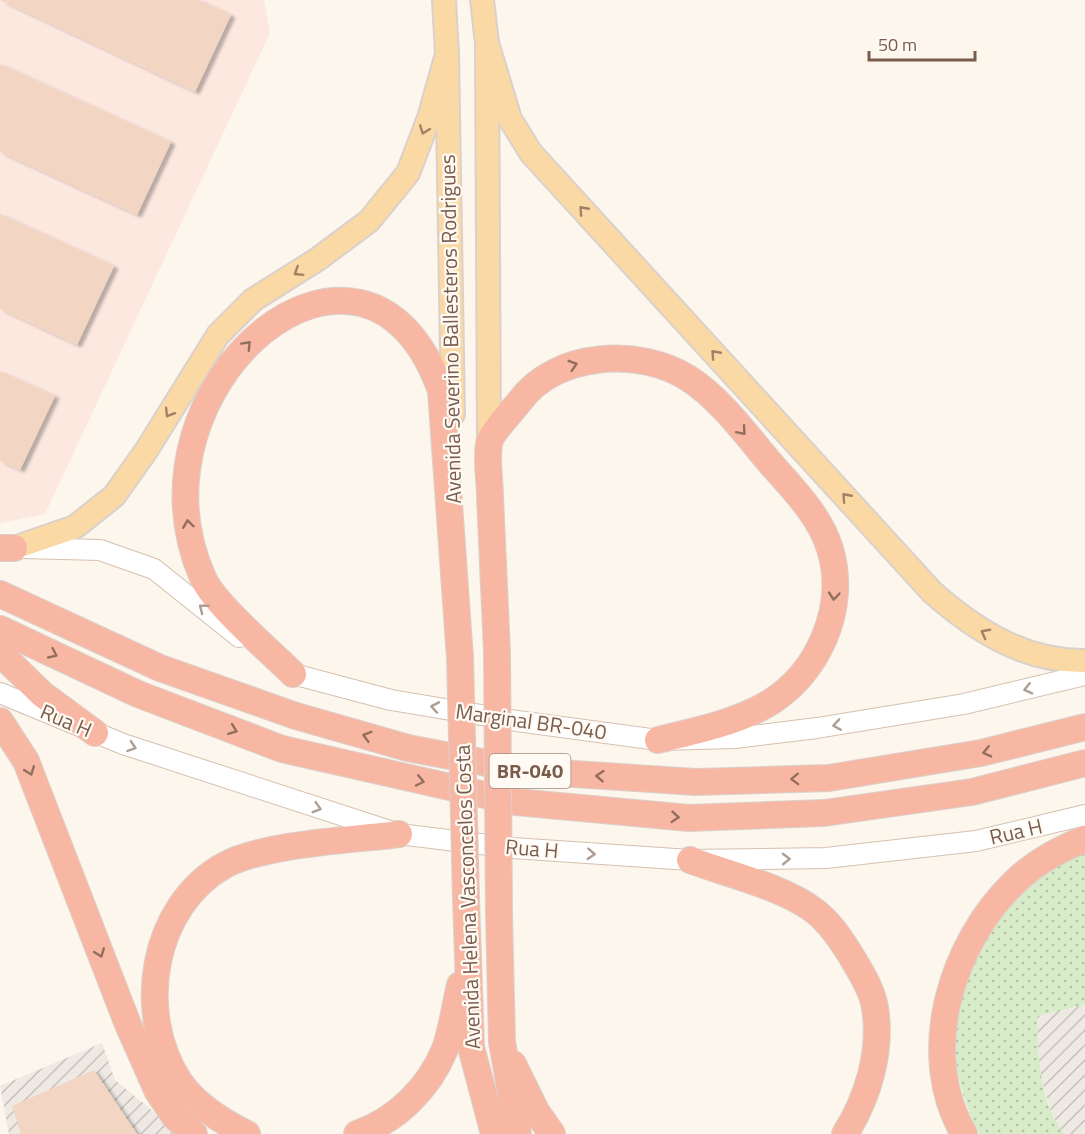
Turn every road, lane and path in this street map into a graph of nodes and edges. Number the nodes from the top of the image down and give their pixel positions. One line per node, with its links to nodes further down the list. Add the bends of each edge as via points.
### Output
1 (444, 0): 4 (main road, Avenida Severino Ballesteros Rodrigues)
2 (482, 0): 3 (main road, Avenida Severino Ballesteros Rodrigues)
3 (487, 43): 5 (main road, Avenida Severino Ballesteros Rodrigues); 13 (main road, one-way to 3, via 1039,655 985,634 932,592 531,153 510,119)
4 (447, 54): 6 (main road, one-way to 6, via 408,173 369,221 253,300 218,335 114,496 75,527); 7 (main road, Avenida Severino Ballesteros Rodrigues)
5 (489, 442): 10 (highway, Avenida Severino Ballesteros Rodrigues); 20 (highway, one-way to 20, via 524,395 560,369 588,361 634,360 666,368 689,378 734,421 820,527 835,575 834,597 831,618 808,670 765,706 723,724)
6 (7, 548): 14 (main road, Marginal BR-040, one-way to 6, via 252,647 154,569 100,550)
7 (455, 572): 12 (highway, Avenida Severino Ballesteros Rodrigues); 14 (highway, one-way to 7, via 230,612 204,580 190,538 185,501 187,461 196,426 228,367 272,323 300,308 352,302 393,319 415,338 432,364 441,392)
8 (0, 594): 18 (highway, BR-040, one-way to 8, via 981,753 829,778 696,782 528,771 408,748 296,716 160,668)
9 (0, 629): 21 (highway, BR-040, one-way to 21, via 138,694 282,748 516,802 689,818 824,813 972,792)
10 (497, 652): 27 (highway, Avenida Helena Vasconcelos Costa, bridge)
11 (0, 653): 19 (highway, via 42,694)
12 (460, 658): 26 (highway, Avenida Helena Vasconcelos Costa, bridge)
13 (1085, 661)
14 (293, 674): 20 (main road, Marginal BR-040, one-way to 14, via 391,700)
15 (1085, 675): 20 (main road, Marginal BR-040, one-way to 20, via 964,704 817,728 735,738)
16 (0, 693): 19 (main road, Rua H)
17 (0, 721): 28 (highway, one-way to 28, via 26,761 158,1092 175,1117)
18 (1085, 727)
19 (95, 733): 23 (main road, Rua H, one-way to 23)
20 (658, 740)
21 (1085, 763)
22 (1085, 815): 25 (main road, Rua H, one-way to 22, via 826,858 953,844)
23 (399, 834): 25 (main road, Rua H, one-way to 25, via 513,848); 29 (highway, via 245,856 206,878 171,925 155,970 154,1014 162,1045 179,1082 206,1108)
24 (1085, 839): 35 (highway, via 1058,850 1015,881 988,913 965,952 950,991 942,1050 947,1087)
25 (690, 861): 34 (highway, via 783,893 813,909 838,936 865,979 875,1007 875,1044 861,1109)
26 (467, 957): 30 (highway, via 445,1048 427,1082 396,1114); 31 (highway, Avenida Helena Vasconcelos Costa, via 471,1047)
27 (502, 1042): 32 (highway, Avenida Helena Vasconcelos Costa); 33 (highway, via 536,1111)
28 (194, 1134)
29 (247, 1134)
30 (357, 1134)
31 (494, 1134)
32 (518, 1134)
33 (552, 1134)
34 (845, 1134)
35 (964, 1134)

